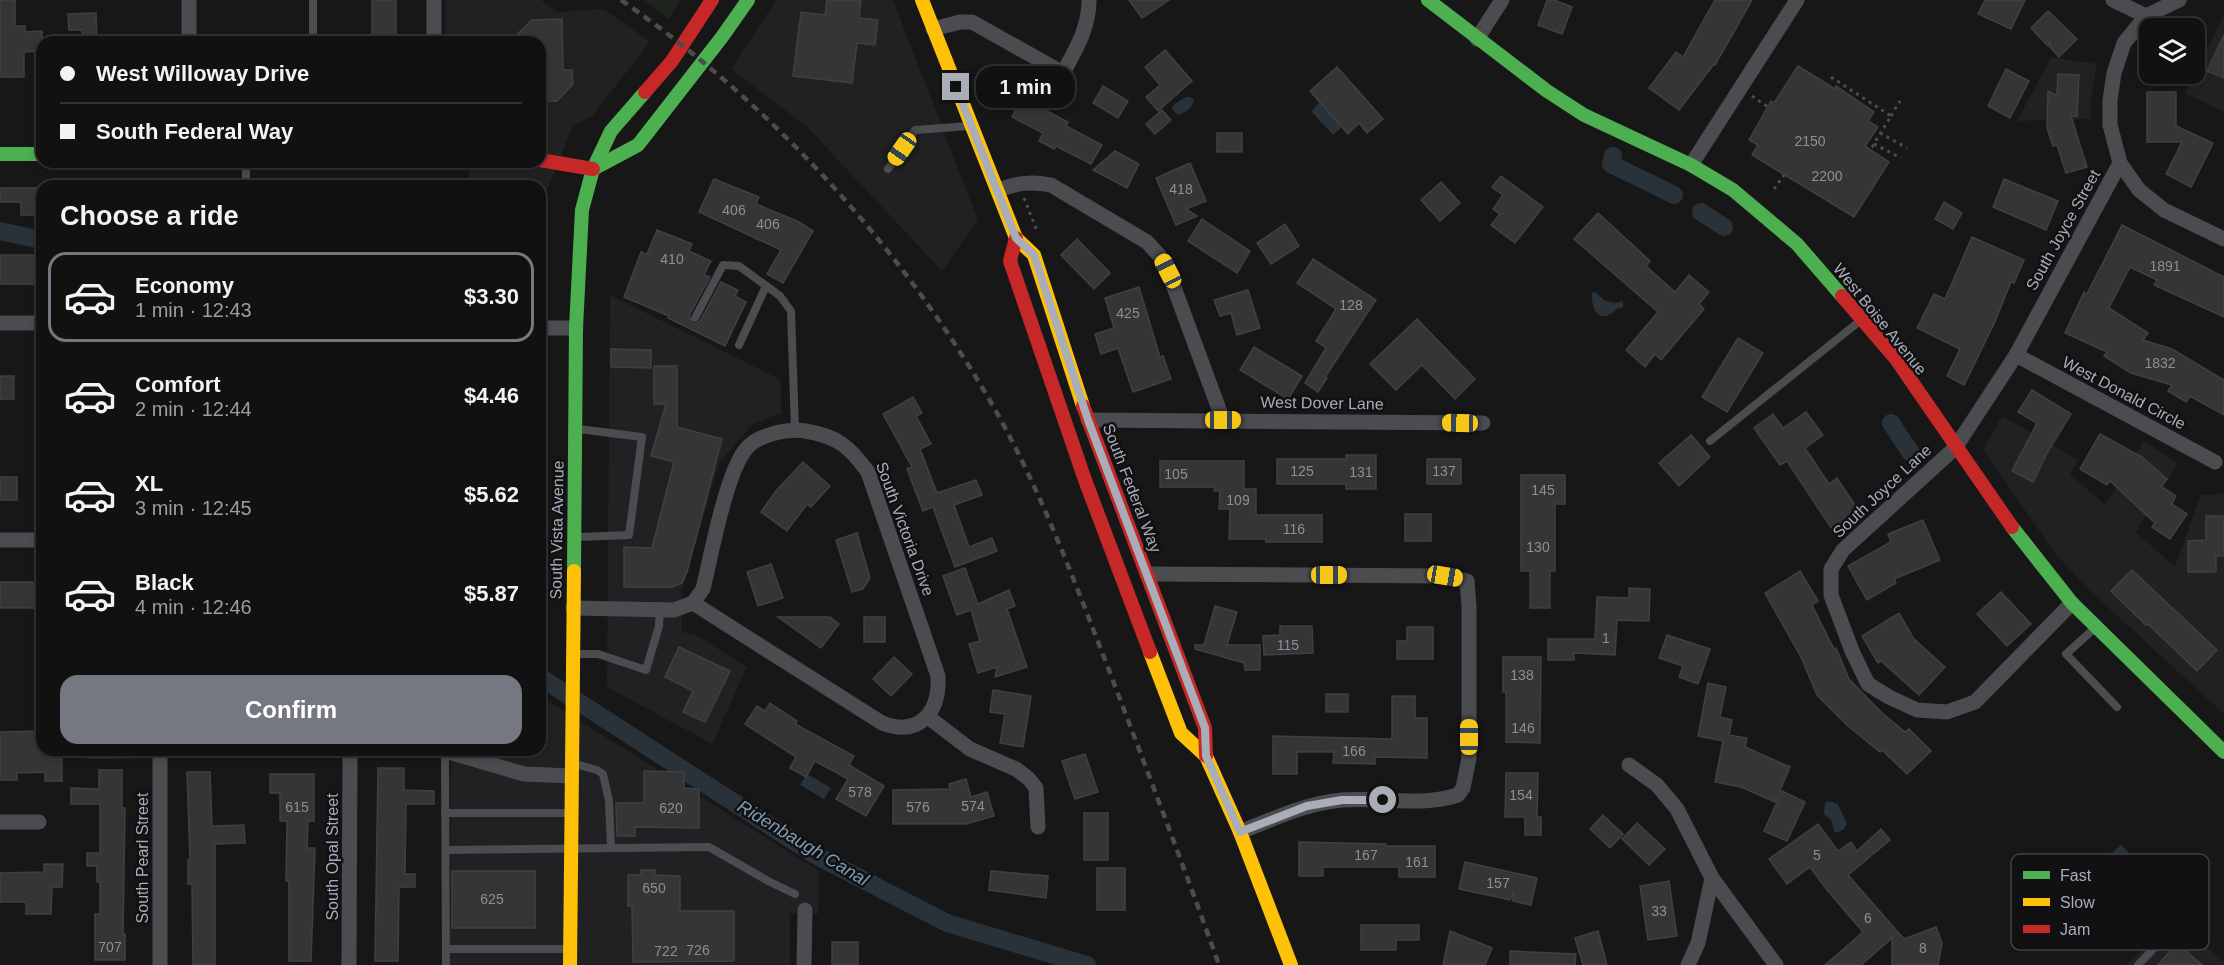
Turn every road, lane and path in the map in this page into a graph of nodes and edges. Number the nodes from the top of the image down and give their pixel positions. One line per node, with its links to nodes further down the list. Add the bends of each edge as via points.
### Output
1 (189, 0): 15 (street)
2 (313, 0): 16 (lane)
3 (434, 0): 17 (street)
4 (712, 0): 36 (main road, South Vista Avenue, via 672,60 611,131)
5 (748, 0): 36 (main road, via 638,145)
6 (1089, 0): 14 (street, via 1082,39 1063,73 972,22)
7 (1428, 0): 18 (main road, West Boise Avenue)
8 (1502, 0): 18 (street)
9 (1797, 0): 34 (street)
10 (2113, 0): 13 (street)
11 (2179, 0): 13 (street)
12 (923, 1): 14 (main road, South Federal Way)
13 (2146, 16): 33 (street, South Joyce Street, via 2124,43 2114,74 2110,125)
14 (933, 29): 24 (main road, South Federal Way)
15 (189, 36)
16 (313, 36)
17 (434, 36)
18 (1477, 39): 34 (main road, West Boise Avenue, via 1584,115)
19 (1831, 77): 23 (path)
20 (1751, 95): 22 (path)
21 (1900, 101): 23 (path)
22 (1768, 107)
23 (1891, 116): 25 (path)
24 (970, 126): 35 (lane, via 915,130); 39 (main road, South Federal Way)
25 (1880, 133): 26 (path); 28 (path)
26 (1874, 144): 27 (path); 31 (path)
27 (1867, 148)
28 (1907, 148)
29 (0, 154): 30 (main road)
30 (36, 154)
31 (1902, 158)
32 (546, 160): 36 (main road)
33 (2120, 163): 41 (street, via 2139,190 2164,210); 50 (street, South Joyce Street)
34 (1691, 165): 44 (main road, West Boise Avenue, via 1733,190 1797,244)
35 (888, 168)
36 (593, 169): 48 (main road, South Vista Avenue, via 582,210)
37 (1784, 175): 38 (path)
38 (1774, 189)
39 (998, 190): 40 (main road, South Federal Way); 52 (street, via 1020,182 1051,185 1147,242 1160,255)
40 (1016, 238): 51 (main road, South Federal Way, via 1034,255); 76 (main road, South Federal Way, via 1010,261 1085,480 1181,733)
41 (2224, 239)
42 (766, 286): 43 (lane, via 739,266 723,265); 49 (lane); 55 (lane, via 791,311)
43 (695, 318)
44 (1861, 320): 56 (lane); 57 (main road, West Boise Avenue, via 1896,360)
45 (0, 323): 46 (street)
46 (36, 323)
47 (546, 328): 48 (street)
48 (576, 328): 54 (main road, South Vista Avenue)
49 (739, 345)
50 (2016, 355): 57 (street, South Joyce Street); 58 (street, West Donald Circle)
51 (1088, 420): 52 (street, West Dover Lane); 62 (main road, South Federal Way)
52 (1223, 420): 53 (street, West Dover Lane)
53 (1483, 423)
54 (575, 429): 59 (main road, South Vista Avenue); 59 (lane, via 642,437 629,535)
55 (795, 430): 63 (street, South Victoria Drive, via 768,435 746,448 732,475 703,589); 70 (street, South Victoria Drive, via 826,435 854,452 868,472 938,676 936,704)
56 (1710, 441)
57 (1955, 448): 64 (main road, West Boise Avenue, via 2025,546); 64 (street, South Joyce Lane, via 1844,550 1831,569 1831,595 1868,684 1917,710 1947,712 1975,702)
58 (2215, 462)
59 (573, 538): 65 (main road, South Vista Avenue)
60 (0, 540): 61 (street)
61 (36, 540)
62 (1147, 574): 76 (main road, South Federal Way, via 1205,728); 84 (street, via 1445,576 1467,581 1469,758 1458,795 1424,800 1342,800 1307,806)
63 (693, 603): 66 (street, via 674,610); 70 (street, via 882,723 908,728)
64 (2072, 603): 67 (main road, West Boise Avenue)
65 (573, 608): 66 (street); 68 (main road, South Vista Avenue)
66 (660, 609): 68 (lane, via 646,670 598,654)
67 (2096, 627): 69 (lane, via 2066,654); 71 (main road, West Boise Avenue)
68 (572, 654): 78 (main road, South Vista Avenue)
69 (2117, 707)
70 (928, 717): 83 (street, via 970,749 1016,769 1029,779 1036,788)
71 (2224, 752)
72 (160, 756): 94 (street, South Pearl Street)
73 (350, 756): 95 (street, South Opal Street)
74 (444, 756): 79 (lane)
75 (461, 756): 78 (street, via 524,774)
76 (1206, 756): 84 (main road, South Federal Way)
77 (1629, 765): 88 (street, via 1657,785 1677,809)
78 (571, 769): 80 (main road, South Vista Avenue); 85 (lane, via 597,770 603,774 609,801)
79 (445, 813): 80 (lane); 87 (lane)
80 (571, 813): 86 (main road, South Vista Avenue)
81 (0, 822): 82 (street)
82 (39, 822)
83 (1038, 827)
84 (1240, 832): 99 (main road, South Federal Way)
85 (611, 847): 86 (lane); 89 (lane, via 709,847)
86 (571, 849): 87 (lane); 92 (main road, South Vista Avenue)
87 (446, 850): 91 (lane)
88 (1712, 878): 100 (street, via 1698,943); 101 (street)
89 (795, 894)
90 (805, 910): 98 (street)
91 (446, 949): 92 (lane); 96 (lane)
92 (570, 949): 97 (main road, South Vista Avenue)
93 (2152, 950): 102 (lane)
94 (160, 965)
95 (349, 965)
96 (446, 965)
97 (570, 965)
98 (804, 965)
99 (1291, 965)
100 (1688, 965)
101 (1776, 965)
102 (2138, 965)

